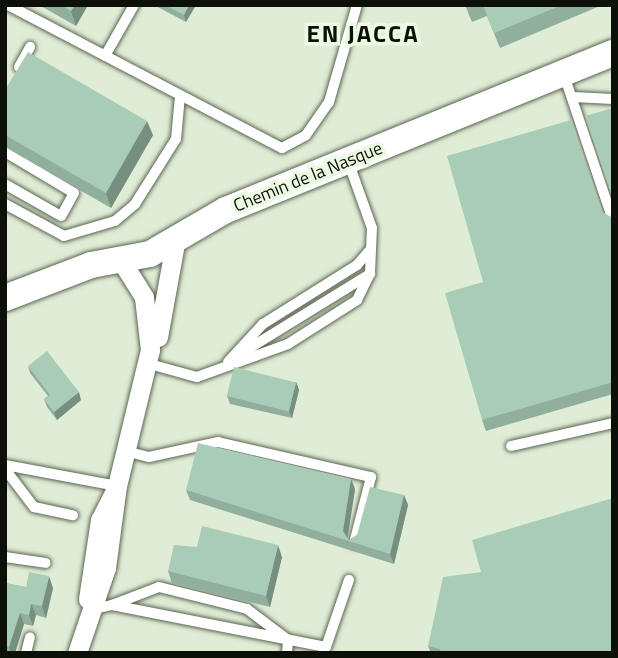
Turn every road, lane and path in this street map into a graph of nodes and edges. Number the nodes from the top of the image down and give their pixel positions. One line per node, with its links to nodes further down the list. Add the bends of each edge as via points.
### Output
1 (8, 5): 6 (lane)
2 (134, 5): 6 (lane)
3 (357, 5): 9 (lane, via 337,88 314,126 290,146 272,145)
4 (30, 47): 7 (lane)
5 (613, 53): 8 (street, Chemin de la Nasque)
6 (105, 56): 9 (lane)
7 (11, 80)
8 (568, 85): 10 (lane); 12 (street, Chemin de la Nasque); 15 (lane)
9 (180, 96): 14 (lane, via 176,139 135,204 115,221 64,236)
10 (613, 99)
11 (5, 152): 13 (lane, via 74,193 61,216)
12 (347, 160): 16 (street, Chemin de la Nasque, via 226,210); 17 (lane, via 362,186)
13 (5, 184)
14 (5, 204)
15 (613, 221)
16 (176, 243): 18 (street, Chemin de la Nasque); 21 (street, via 160,335)
17 (371, 249): 19 (lane); 22 (lane, via 357,265 262,324)
18 (122, 262): 20 (street, Chemin de la Nasque, via 91,265); 21 (street, via 144,297)
19 (370, 273): 22 (lane); 22 (lane, via 357,300 299,336)
20 (5, 298)
21 (148, 356): 22 (lane, via 197,377); 25 (street)
22 (228, 362)
23 (613, 423): 24 (lane)
24 (511, 446)
25 (125, 451): 27 (street); 29 (lane, via 149,457 218,442 371,477)
26 (5, 467): 27 (lane); 28 (lane, via 34,507)
27 (117, 486): 34 (street, via 106,568)
28 (74, 515)
29 (354, 543)
30 (5, 556): 31 (lane)
31 (46, 563)
32 (349, 580): 36 (lane, via 326,647)
33 (112, 605): 34 (lane); 36 (lane); 36 (lane, via 159,587 247,609)
34 (87, 611): 38 (street)
35 (30, 637): 37 (lane)
36 (288, 640): 39 (lane)
37 (26, 653)
38 (77, 653)
39 (287, 653)

